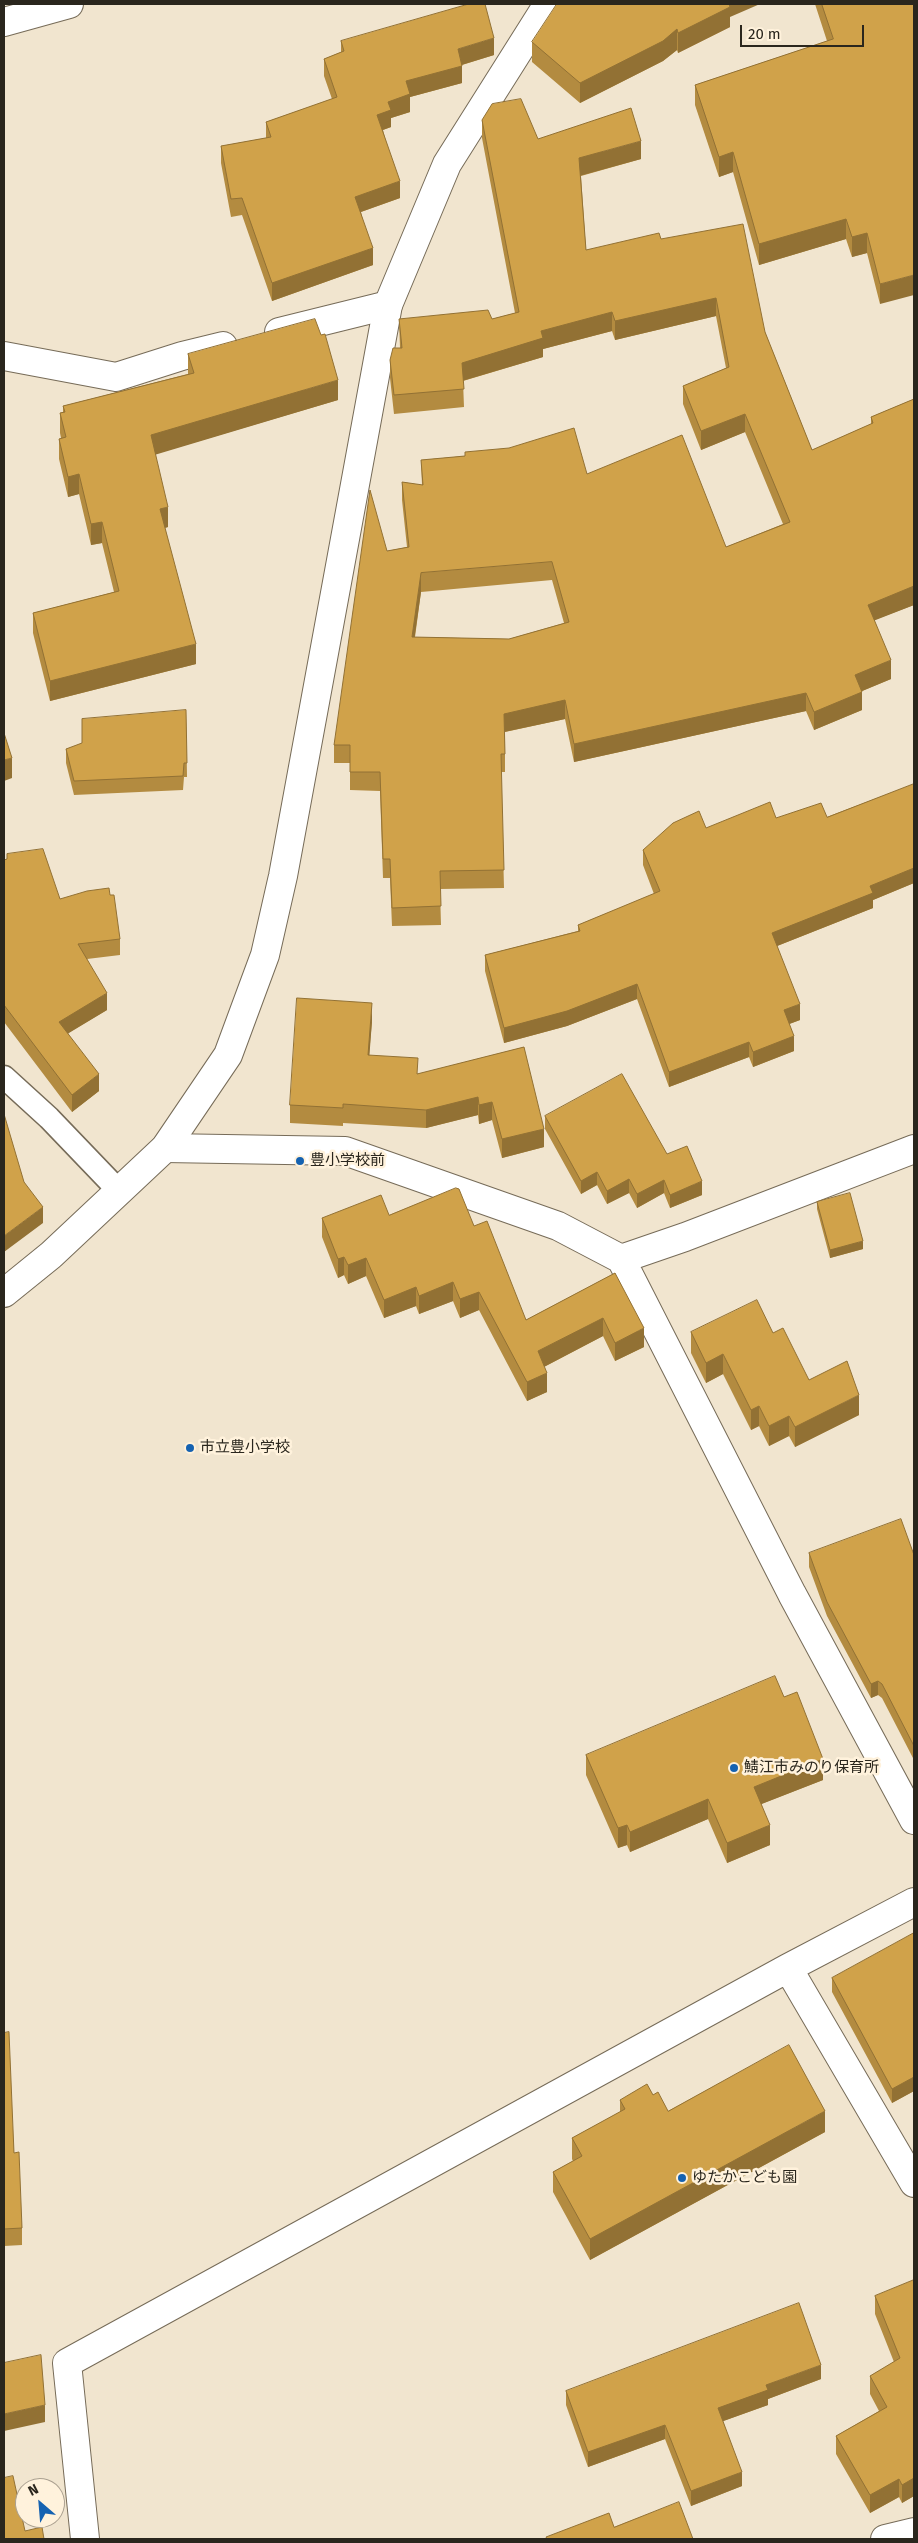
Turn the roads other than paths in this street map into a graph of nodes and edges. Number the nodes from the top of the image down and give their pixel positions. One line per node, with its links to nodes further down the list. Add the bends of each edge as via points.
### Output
1 (69, 4): 3 (street)
2 (548, 4): 4 (street, via 447,164)
3 (4, 22)
4 (388, 305): 5 (street, via 182,356 116,377); 7 (street, via 283,876 265,955 228,1055)
5 (4, 356)
6 (4, 1077): 9 (lane, via 49,1118)
7 (165, 1148): 9 (street); 10 (street, via 345,1151 558,1226)
8 (914, 1149): 10 (street)
9 (119, 1191): 11 (street, via 51,1255)
10 (621, 1259): 12 (street, via 792,1594)
11 (4, 1292)
12 (914, 1820)
13 (914, 1902): 14 (street)
14 (788, 1968): 15 (street); 17 (street, via 67,2363)
15 (914, 2183)
16 (914, 2532): 18 (street)
17 (85, 2539)
18 (885, 2539)

